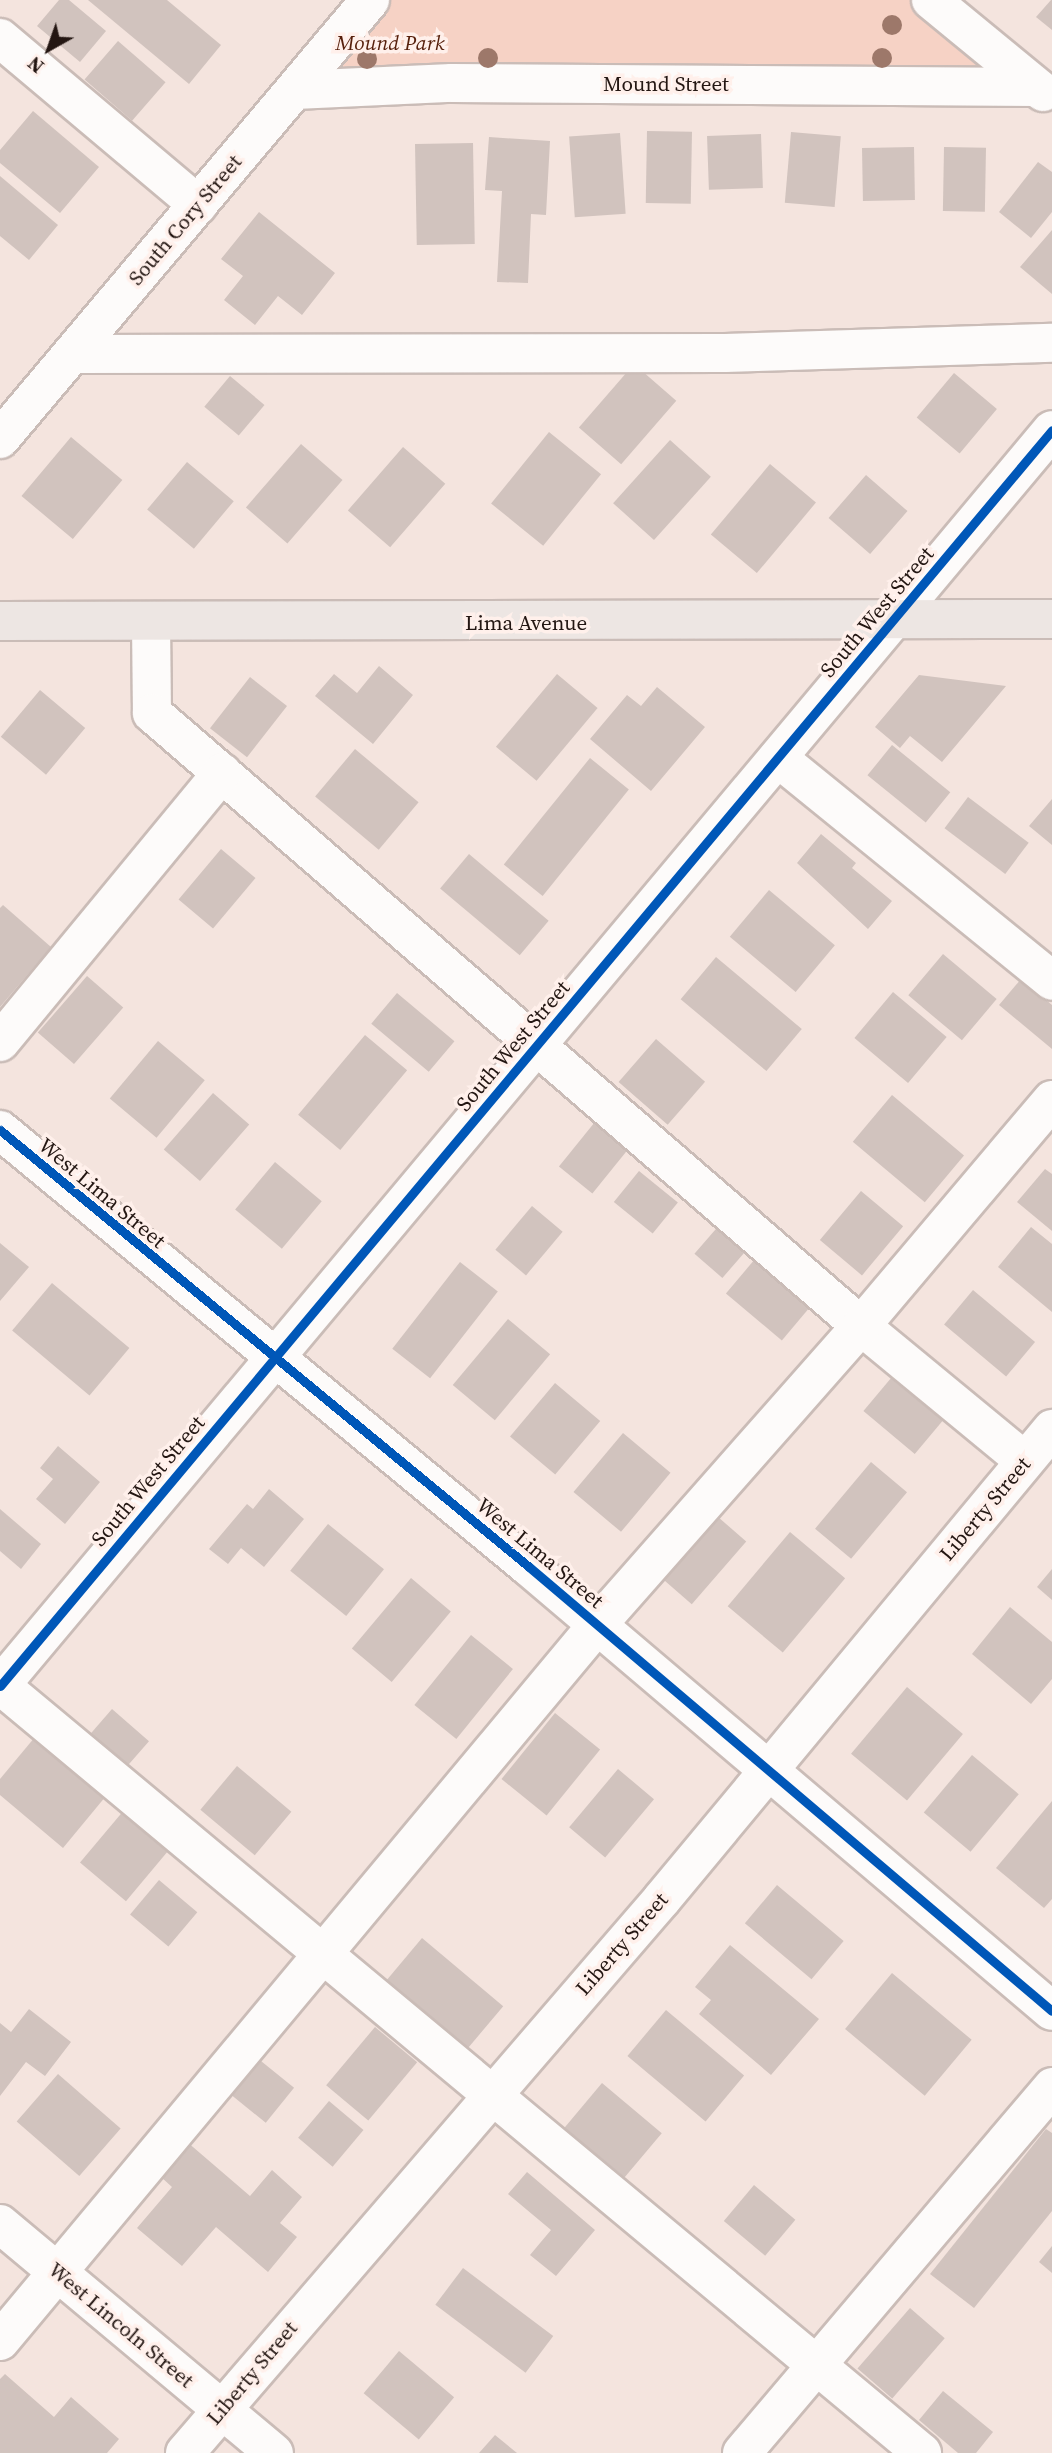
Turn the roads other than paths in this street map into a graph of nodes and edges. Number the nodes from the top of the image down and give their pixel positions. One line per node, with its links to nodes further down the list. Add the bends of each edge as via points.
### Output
1 (370, 0): 4 (street, South Cory Street)
2 (931, 0): 5 (street)
3 (0, 38): 6 (street)
4 (295, 90): 5 (street, Mound Street, via 452,83); 6 (street, South Cory Street)
5 (1044, 93)
6 (198, 205): 8 (street, South Cory Street)
7 (1052, 343): 8 (street, via 724,353)
8 (72, 354): 10 (street, South Cory Street)
9 (1052, 430): 12 (street, South West Street)
10 (0, 439)
11 (1052, 619): 12 (main road, Lima Avenue)
12 (894, 620): 14 (main road, Lima Avenue); 15 (street, South West Street)
13 (0, 621): 14 (main road, Lima Avenue)
14 (151, 621): 16 (street, via 152,713)
15 (778, 758): 17 (street); 19 (street, South West Street)
16 (222, 773): 18 (street); 19 (street)
17 (1052, 981)
18 (0, 1042)
19 (536, 1046): 22 (street); 23 (street, South West Street)
20 (1052, 1100): 22 (street)
21 (0, 1130): 23 (street, West Lima Street)
22 (861, 1326): 25 (street); 26 (street)
23 (274, 1357): 26 (street, West Lima Street); 27 (street, South West Street)
24 (1052, 1429): 25 (street, Liberty Street)
25 (1025, 1461): 28 (street, Liberty Street)
26 (598, 1624): 28 (street, West Lima Street); 29 (street)
27 (0, 1685): 29 (street)
28 (768, 1768): 30 (street, West Lima Street); 32 (street, Liberty Street, via 662,1899)
29 (323, 1956): 32 (street); 34 (street)
30 (1052, 2011)
31 (1052, 2087): 36 (street)
32 (490, 2096): 36 (street); 37 (street, Liberty Street)
33 (0, 2224): 34 (street, West Lincoln Street)
34 (60, 2274): 35 (street); 37 (street, West Lincoln Street)
35 (0, 2341)
36 (815, 2366): 40 (street); 41 (street)
37 (221, 2409): 38 (street, Liberty Street); 39 (street, West Lincoln Street)
38 (185, 2453)
39 (274, 2453)
40 (742, 2453)
41 (922, 2453)

